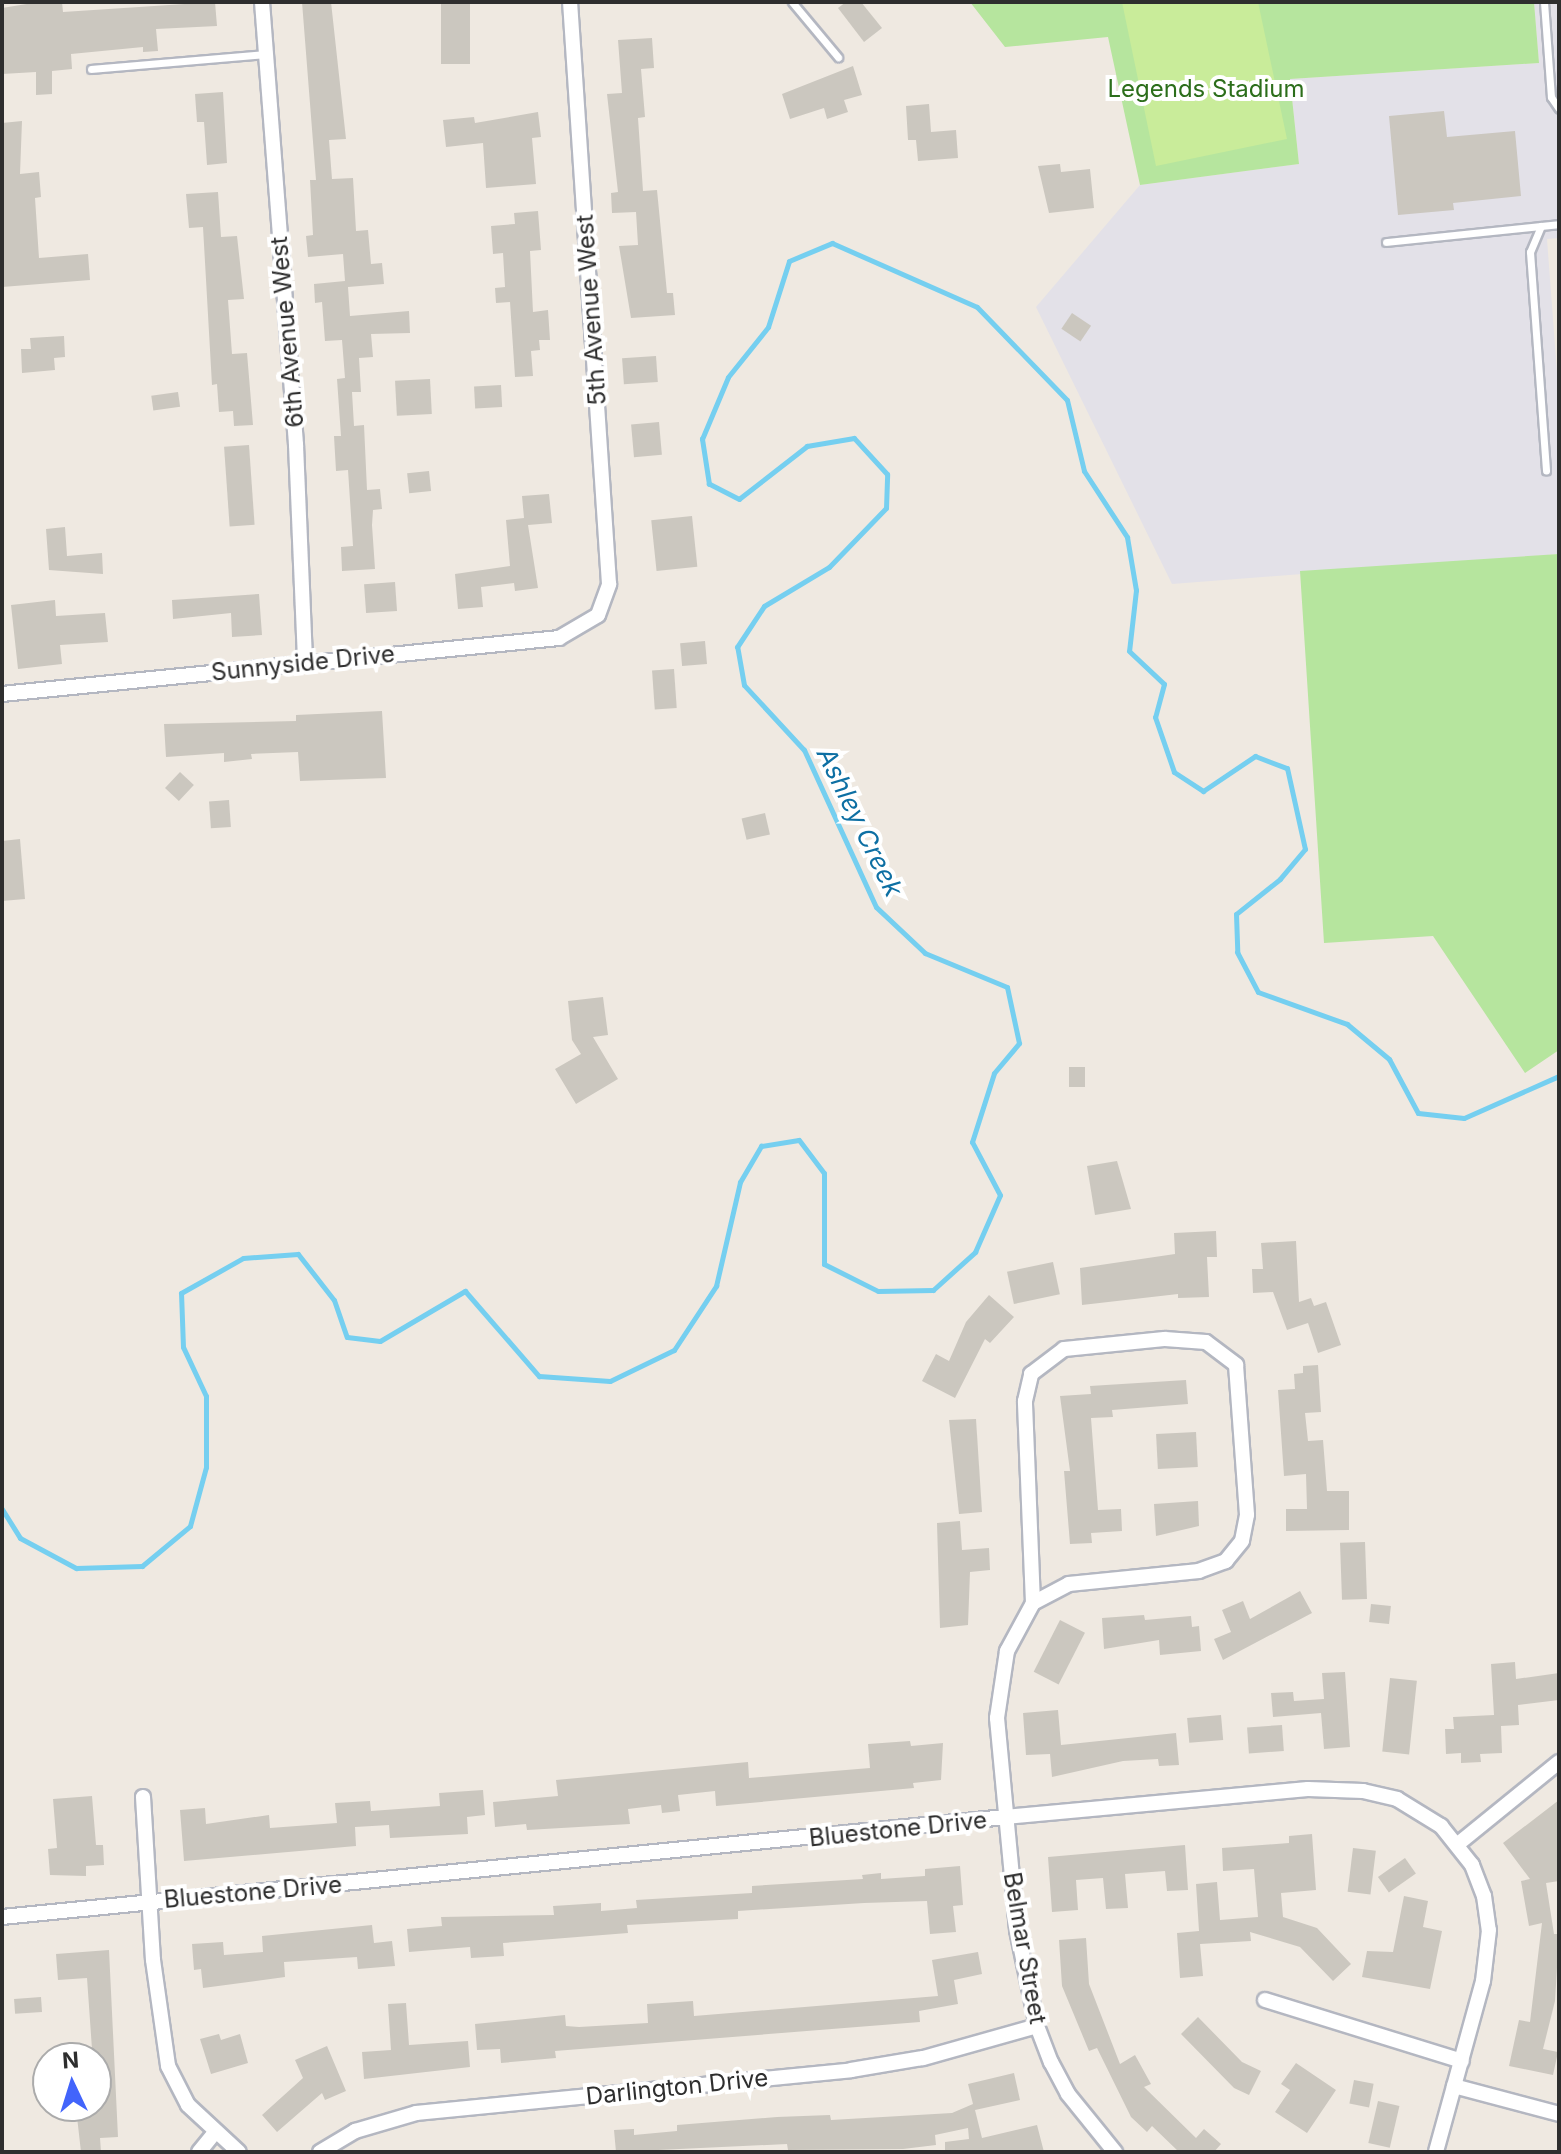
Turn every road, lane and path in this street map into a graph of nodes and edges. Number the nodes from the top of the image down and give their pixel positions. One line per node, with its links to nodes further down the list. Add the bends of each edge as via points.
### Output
1 (262, 2): 5 (street, 6th Avenue West)
2 (570, 2): 13 (street, 5th Avenue West, via 609,584)
3 (792, 2): 6 (lane)
4 (1544, 2): 8 (lane, via 1551,97)
5 (265, 54): 7 (lane); 14 (street, 6th Avenue West, via 296,445)
6 (838, 57)
7 (91, 69)
8 (1559, 109)
9 (1559, 224): 10 (lane)
10 (1541, 226): 11 (lane); 12 (lane, via 1530,252)
11 (1386, 242)
12 (1546, 470)
13 (598, 615): 14 (street, Sunnyside Drive, via 559,638)
14 (305, 662): 15 (street, Sunnyside Drive)
15 (2, 694)
16 (1033, 1603): 16 (street, via 1025,1401 1031,1374 1051,1355 1079,1347 1165,1339 1218,1347 1236,1365 1243,1406 1247,1515 1235,1553 1199,1571 1069,1584); 19 (street, Belmar Street, via 1013,1634 999,1685)
17 (1559, 1762): 20 (street)
18 (143, 1797): 21 (street)
19 (1005, 1817): 20 (street, Bluestone Drive, via 1345,1789 1413,1807); 21 (street, Bluestone Drive); 24 (street, Belmar Street, via 1017,1930)
20 (1458, 1844): 25 (street, Bluestone Drive, via 1479,1880 1489,1930 1483,1981)
21 (151, 1901): 22 (street, Bluestone Drive); 28 (street, via 168,2066 179,2092)
22 (2, 1917)
23 (1265, 2000): 25 (street)
24 (1037, 2026): 31 (street, Darlington Drive, via 923,2058 851,2070 416,2113 355,2131); 32 (street, Belmar Street, via 1068,2094)
25 (1462, 2061): 26 (street, Bluestone Drive)
26 (1454, 2086): 27 (street); 33 (street, Bluestone Drive)
27 (1559, 2114)
28 (215, 2132): 29 (street); 30 (street)
29 (199, 2152)
30 (239, 2152)
31 (320, 2152)
32 (1115, 2152)
33 (1436, 2152)

